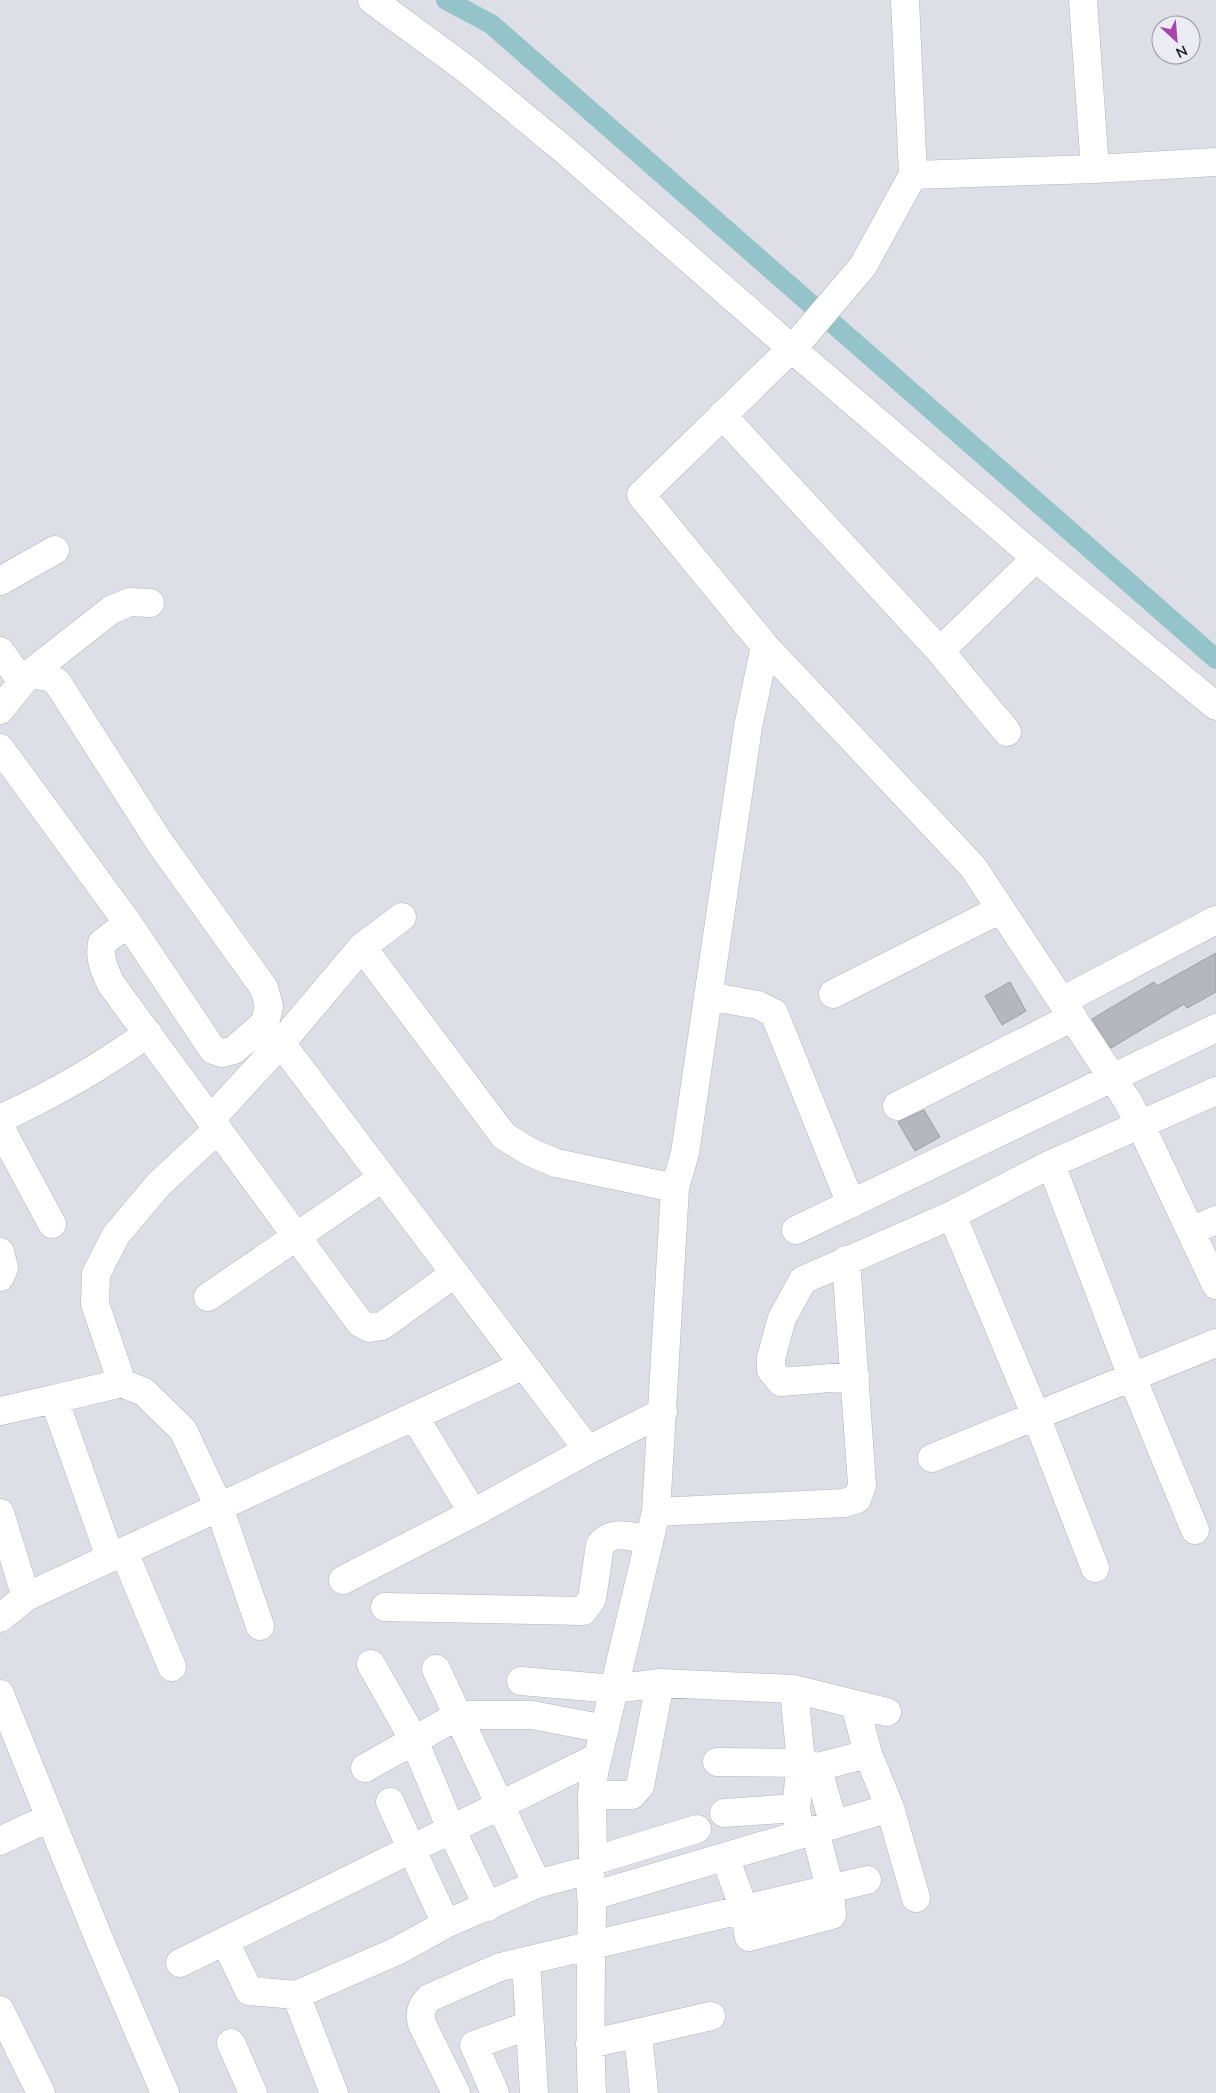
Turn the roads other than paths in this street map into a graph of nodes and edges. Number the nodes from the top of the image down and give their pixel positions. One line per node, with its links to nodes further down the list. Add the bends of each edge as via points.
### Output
1 (372, 0): 7 (street, via 466,69)
2 (905, 0): 6 (street)
3 (1083, 0): 5 (street)
4 (1216, 162): 5 (street)
5 (1095, 169): 6 (street)
6 (913, 175): 7 (street, via 863,266)
7 (796, 344): 8 (street); 10 (street)
8 (722, 415): 13 (street, via 641,495); 15 (street)
9 (55, 550): 11 (street)
10 (1036, 558): 15 (street); 17 (street)
11 (0, 582)
12 (150, 603): 16 (street, via 130,602 111,610)
13 (765, 646): 21 (street, via 972,867); 27 (street, via 748,727)
14 (0, 651): 16 (street, via 15,672)
15 (940, 651): 19 (street)
16 (28, 675): 18 (street); 24 (street, via 48,677 57,682 160,843 264,988 269,1006 265,1023 234,1050 214,1050)
17 (1216, 706)
18 (0, 710)
19 (1007, 732)
20 (0, 748): 24 (street)
21 (1001, 909): 26 (street); 28 (street)
22 (402, 917): 25 (street)
23 (1216, 920): 28 (street)
24 (128, 923): 30 (street, via 102,943 100,955 111,984)
25 (362, 947): 31 (street); 41 (street, via 504,1136 556,1163)
26 (833, 994)
27 (708, 996): 41 (street, via 685,1153); 42 (street, via 758,1005 774,1013)
28 (1067, 1009): 32 (street); 34 (street)
29 (1216, 1028): 32 (street)
30 (148, 1034): 35 (street, via 65,1088); 36 (street)
31 (281, 1043): 36 (street); 40 (street)
32 (1114, 1079): 37 (street); 42 (street)
33 (1216, 1091): 37 (street)
34 (897, 1106)
35 (0, 1118)
36 (214, 1124): 48 (street); 59 (street, via 116,1235 96,1274 95,1304)
37 (1142, 1126): 39 (street); 47 (street)
38 (0, 1127): 45 (street)
39 (1051, 1164): 43 (street); 58 (street)
40 (382, 1178): 48 (street); 51 (street)
41 (675, 1188): 62 (street)
42 (851, 1204): 46 (street)
43 (952, 1214): 50 (street); 64 (street)
44 (1216, 1220): 47 (street)
45 (52, 1224)
46 (796, 1230)
47 (1191, 1231): 53 (street)
48 (297, 1236): 51 (street, via 360,1323 369,1328 382,1326); 54 (street)
49 (0, 1252): 52 (street, via 4,1268)
50 (846, 1260): 57 (street); 57 (street, via 803,1280 782,1318 771,1370 781,1382)
51 (454, 1274): 56 (street)
52 (0, 1277)
53 (1216, 1285)
54 (208, 1296)
55 (1216, 1343): 58 (street)
56 (522, 1366): 63 (street); 65 (street)
57 (855, 1376): 68 (street, via 862,1485 857,1499 844,1503)
58 (1132, 1377): 64 (street); 71 (street)
59 (122, 1383): 60 (street); 67 (street, via 144,1392 183,1430)
60 (54, 1399): 61 (street); 73 (street)
61 (0, 1411)
62 (663, 1412): 65 (street); 68 (street)
63 (414, 1416): 67 (street); 70 (street)
64 (1036, 1416): 66 (street); 74 (street)
65 (588, 1450): 70 (street)
66 (932, 1458)
67 (219, 1507): 73 (street); 79 (street)
68 (656, 1512): 72 (street)
69 (0, 1513): 76 (street)
70 (473, 1514): 75 (street)
71 (1195, 1530)
72 (650, 1540): 77 (street, via 613,1535 605,1538 600,1545 592,1599 583,1612); 86 (street)
73 (117, 1554): 76 (street); 81 (street)
74 (1095, 1568)
75 (343, 1580)
76 (26, 1596): 78 (street)
77 (385, 1608)
78 (0, 1618)
79 (260, 1626)
80 (372, 1664): 92 (street)
81 (172, 1667)
82 (436, 1669): 90 (street)
83 (521, 1681): 86 (street)
84 (660, 1683): 85 (street); 86 (street); 98 (street, via 640,1786 632,1795)
85 (794, 1689): 88 (street); 96 (street)
86 (614, 1690): 91 (street)
87 (0, 1694): 104 (street)
88 (855, 1704): 89 (street); 93 (street)
89 (887, 1712)
90 (459, 1715): 91 (street, via 532,1715); 92 (street); 100 (street)
91 (605, 1729): 94 (street)
92 (414, 1740): 97 (street); 105 (street)
93 (868, 1754): 96 (street); 102 (street)
94 (598, 1756): 98 (street); 100 (street)
95 (717, 1762): 96 (street)
96 (809, 1765): 101 (street); 107 (street)
97 (365, 1768)
98 (592, 1795): 111 (street)
99 (390, 1802): 109 (street)
100 (499, 1806): 105 (street); 113 (street)
101 (796, 1808): 103 (street); 107 (street)
102 (890, 1808): 107 (street); 115 (street)
103 (724, 1813)
104 (50, 1817): 108 (street); 131 (street)
105 (452, 1829): 109 (street); 116 (street)
106 (697, 1829): 111 (street)
107 (816, 1830): 110 (street); 114 (street)
108 (0, 1841)
109 (411, 1849): 118 (street); 119 (street)
110 (725, 1857): 111 (street); 117 (street)
111 (591, 1876): 113 (street); 120 (street)
112 (868, 1880): 114 (street)
113 (537, 1884): 116 (street)
114 (830, 1888): 117 (street, via 832,1915 749,1938)
115 (916, 1898)
116 (488, 1908): 118 (street)
117 (744, 1909): 120 (street)
118 (446, 1924): 123 (street, via 397,1951)
119 (225, 1941): 122 (street); 123 (street, via 249,1991)
120 (591, 1945): 121 (street); 129 (street)
121 (526, 1961): 126 (street); 134 (street, via 500,1967 429,1998 422,2005 422,2024)
122 (180, 1963)
123 (296, 1995): 133 (street)
124 (0, 2010): 130 (street)
125 (711, 2016): 127 (street)
126 (530, 2025): 135 (street, via 474,2045); 136 (street)
127 (638, 2034): 129 (street); 138 (street)
128 (231, 2043): 132 (street)
129 (590, 2044): 137 (street)
130 (42, 2093)
131 (165, 2093)
132 (253, 2093)
133 (334, 2093)
134 (456, 2093)
135 (495, 2093)
136 (534, 2093)
137 (592, 2093)
138 (644, 2093)

